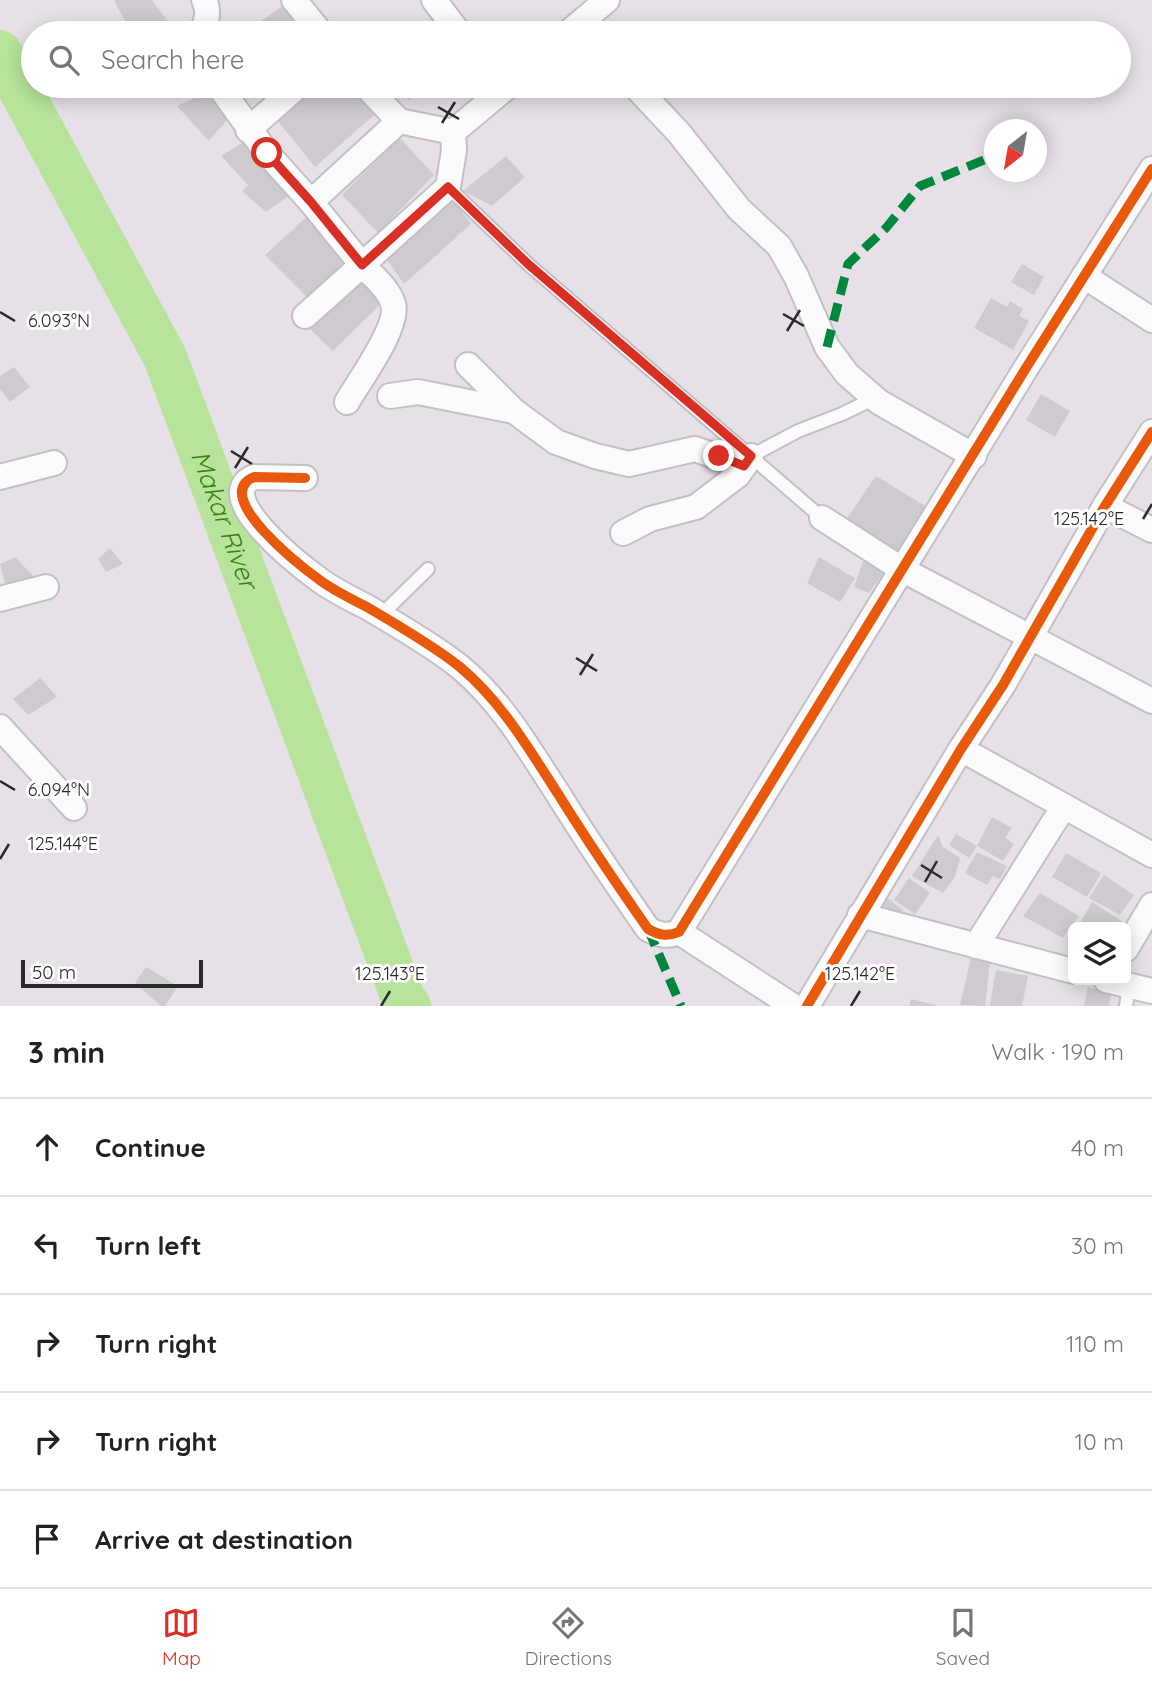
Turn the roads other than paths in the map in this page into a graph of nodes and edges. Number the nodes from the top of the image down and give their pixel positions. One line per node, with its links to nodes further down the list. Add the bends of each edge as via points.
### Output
1 (204, 0): 5 (street)
2 (294, 0): 6 (street)
3 (433, 0): 7 (street)
4 (607, 0): 8 (street)
5 (206, 21)
6 (311, 21)
7 (450, 21)
8 (588, 21)
9 (227, 98): 15 (street)
10 (284, 98): 15 (street)
11 (377, 98): 14 (street)
12 (492, 98): 16 (street)
13 (646, 98): 26 (street, via 739,209 779,246 827,347 847,374)
14 (399, 121): 16 (street); 19 (street)
15 (248, 130): 19 (street)
16 (453, 132): 18 (street)
17 (1152, 169): 21 (street)
18 (448, 187): 20 (street); 31 (lane)
19 (311, 202): 20 (street)
20 (362, 265): 22 (street); 27 (street, via 385,289 395,314)
21 (1084, 276): 23 (street); 30 (street)
22 (305, 316)
23 (1152, 320)
24 (468, 365): 28 (street)
25 (390, 396): 28 (street, via 418,391)
26 (875, 398): 30 (street); 31 (lane, via 798,431)
27 (347, 402)
28 (514, 411): 31 (street, via 556,442 629,464 695,449)
29 (1152, 432): 35 (street)
30 (974, 456): 40 (street)
31 (747, 461): 36 (lane); 38 (street, via 738,475 696,506 650,519)
32 (54, 463): 33 (street)
33 (0, 477)
34 (305, 478): 43 (street, via 254,477 247,480 241,498 272,541 298,564)
35 (1105, 506): 37 (street); 44 (street)
36 (822, 518): 40 (street)
37 (1152, 530)
38 (623, 533)
39 (428, 569): 43 (lane)
40 (903, 570): 44 (street); 53 (street)
41 (46, 587): 42 (street)
42 (0, 599)
43 (381, 615): 53 (street, via 459,667 495,700 648,929 669,936)
44 (1031, 637): 45 (street); 47 (street)
45 (1152, 701)
46 (0, 727): 49 (street)
47 (961, 749): 48 (street); 52 (street)
48 (1064, 806): 50 (street); 55 (street)
49 (74, 807)
50 (1152, 855)
51 (1152, 905): 54 (street)
52 (860, 915): 55 (street); 58 (street)
53 (679, 932): 57 (street)
54 (1131, 941)
55 (976, 946): 56 (street)
56 (1068, 970)
57 (793, 1006)
58 (807, 1006)

